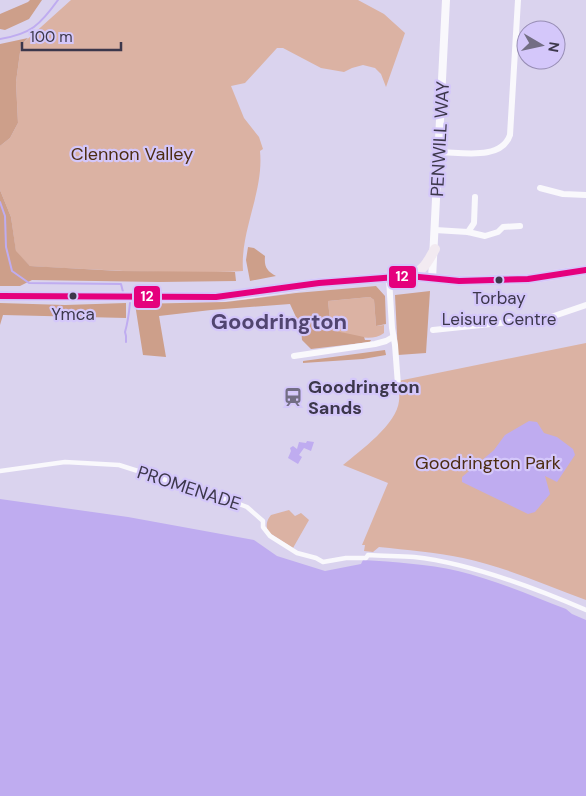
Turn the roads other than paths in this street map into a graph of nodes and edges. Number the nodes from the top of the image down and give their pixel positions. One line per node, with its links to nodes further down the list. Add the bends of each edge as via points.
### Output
1 (446, 0): 3 (street, PENWILL WAY)
2 (518, 0): 3 (street, via 508,142 490,153)
3 (439, 152): 8 (street, PENWILL WAY)
4 (540, 188): 5 (street)
5 (586, 195)
6 (475, 197): 9 (street, via 474,223)
7 (520, 226): 9 (street, via 503,227 485,236)
8 (435, 230): 9 (street); 10 (street, PENWILL WAY)
9 (468, 232)
10 (435, 249): 12 (main road, via 423,268); 14 (street, PENWILL WAY)
11 (586, 270): 14 (main road, via 528,279)
12 (409, 276): 13 (main road); 14 (main road)
13 (388, 278): 15 (main road, via 319,283 216,297); 18 (street)
14 (432, 279)
15 (0, 296)
16 (586, 305): 17 (street, via 548,318)
17 (433, 330)
18 (393, 337): 19 (street, via 374,344); 20 (street)
19 (294, 356)
20 (398, 385)
21 (0, 471): 22 (street, PROMENADE, via 65,462 119,465 247,507 262,521 266,534 297,553 323,562 366,558 368,555 415,558 460,566 534,589)
22 (586, 610)

